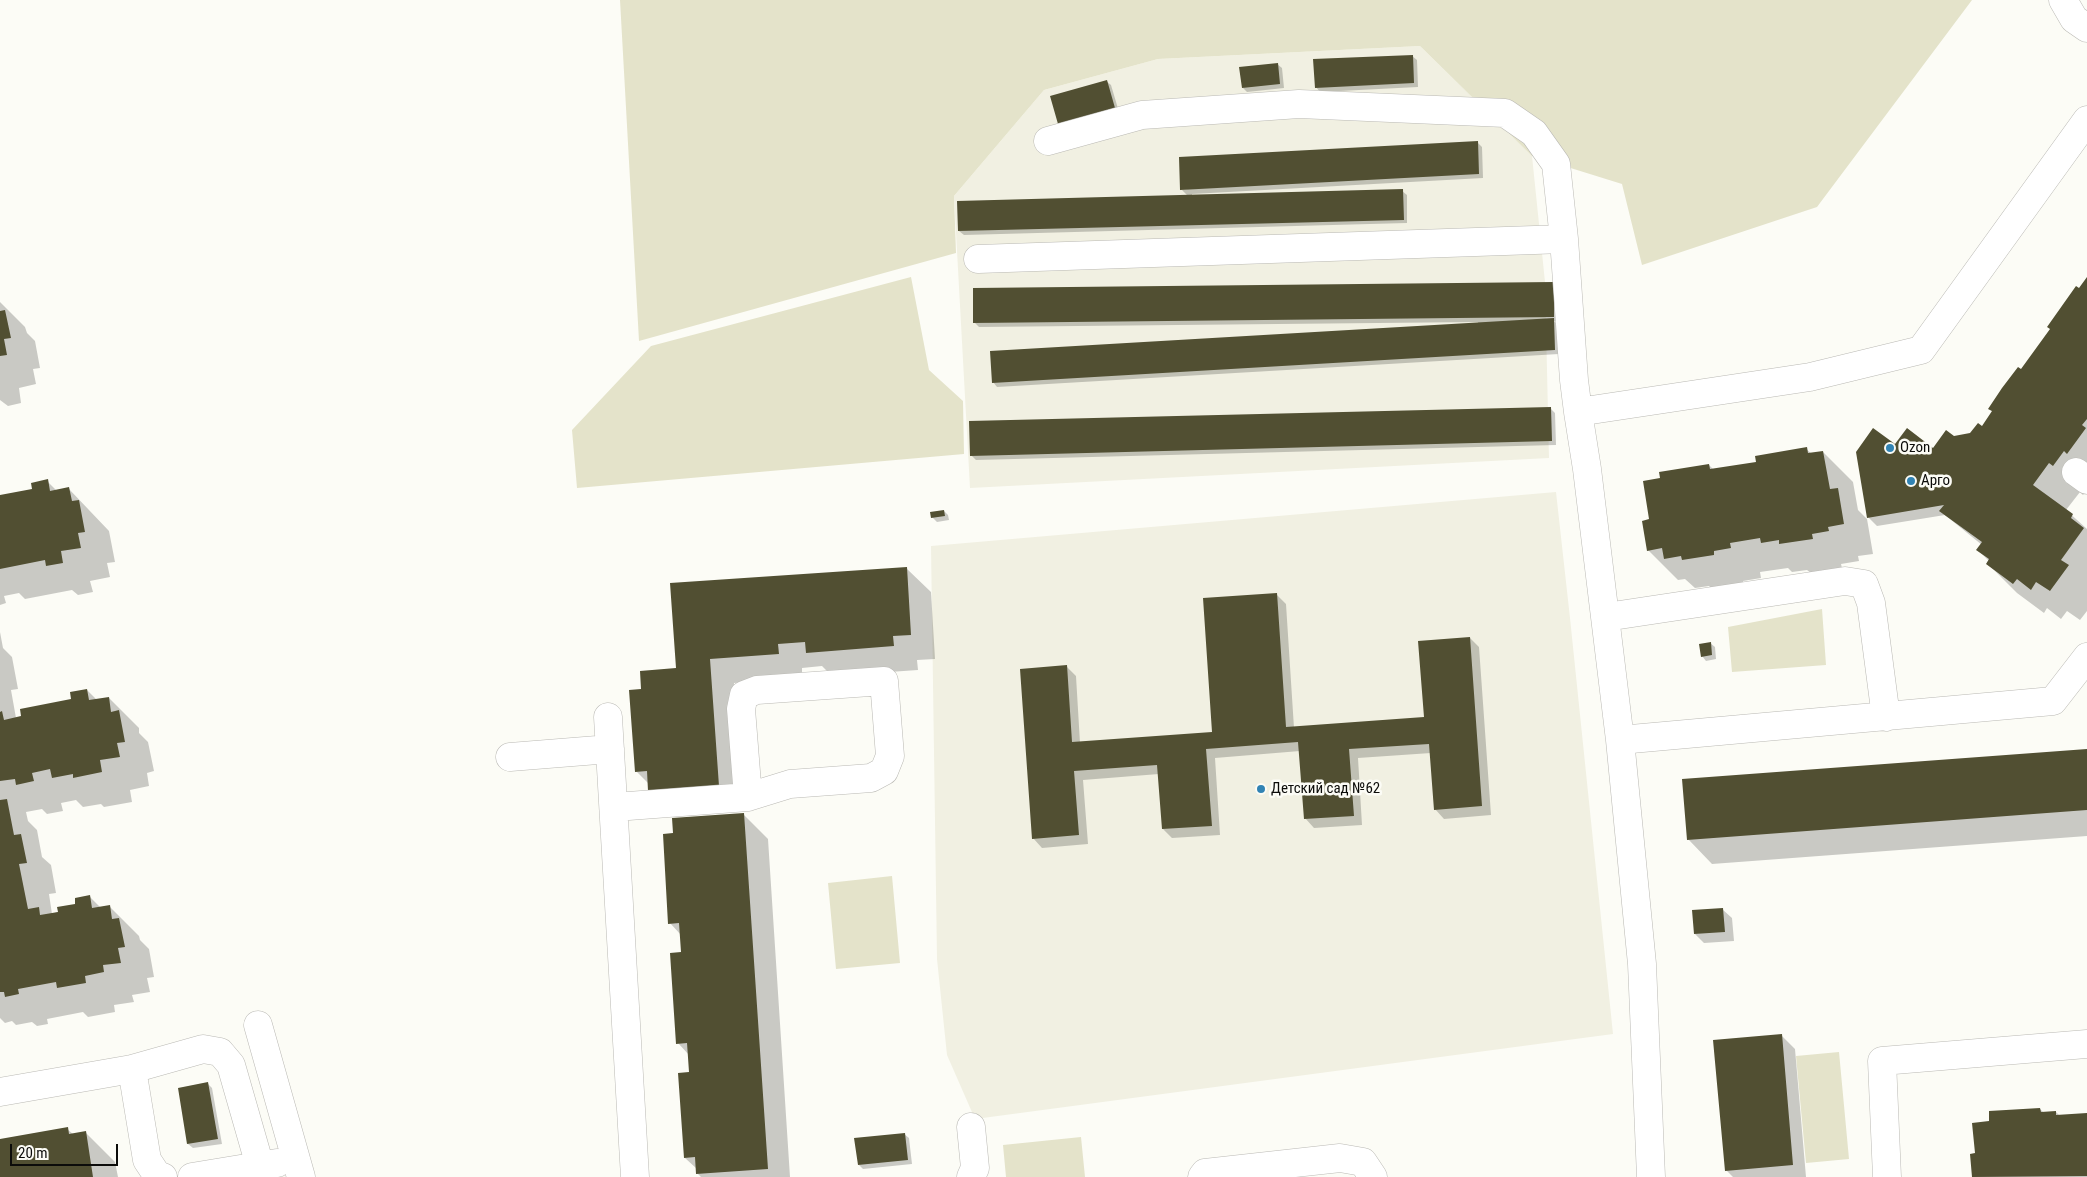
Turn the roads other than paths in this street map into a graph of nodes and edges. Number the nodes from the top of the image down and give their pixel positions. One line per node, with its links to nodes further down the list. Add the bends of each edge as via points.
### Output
1 (2063, 0): 2 (lane, via 2074,18)
2 (2087, 28)
3 (2087, 120): 7 (lane, via 1920,350 1810,376)
4 (1048, 142): 5 (lane, via 1142,115 1299,104 1505,113 1534,133 1556,164)
5 (1564, 239): 6 (lane); 7 (lane)
6 (978, 259)
7 (1578, 412): 8 (lane)
8 (1606, 616): 11 (lane, via 1845,581 1864,584 1871,603); 12 (lane)
9 (2087, 657): 11 (lane, via 2053,701)
10 (608, 717): 13 (lane)
11 (1886, 717): 12 (lane)
12 (1620, 740): 30 (lane, via 1642,964)
13 (610, 749): 14 (lane); 16 (lane)
14 (510, 757)
15 (748, 797): 15 (lane, via 742,709 744,695 757,690 884,681 890,756 884,771 871,778 790,784); 16 (lane)
16 (615, 806): 26 (lane)
17 (258, 1025): 23 (lane)
18 (2087, 1044): 31 (lane, via 1882,1061)
19 (132, 1069): 20 (lane); 22 (lane, via 203,1049 220,1052 232,1065); 24 (lane, via 147,1160 157,1175)
20 (0, 1092)
21 (971, 1127): 27 (lane, via 975,1168)
22 (260, 1166): 23 (lane); 25 (lane)
23 (298, 1168)
24 (163, 1177)
25 (192, 1177)
26 (635, 1177)
27 (971, 1177)
28 (1202, 1177): 29 (lane, via 1205,1173 1340,1158 1363,1162)
29 (1373, 1177)
30 (1651, 1177)
31 (1887, 1177)

